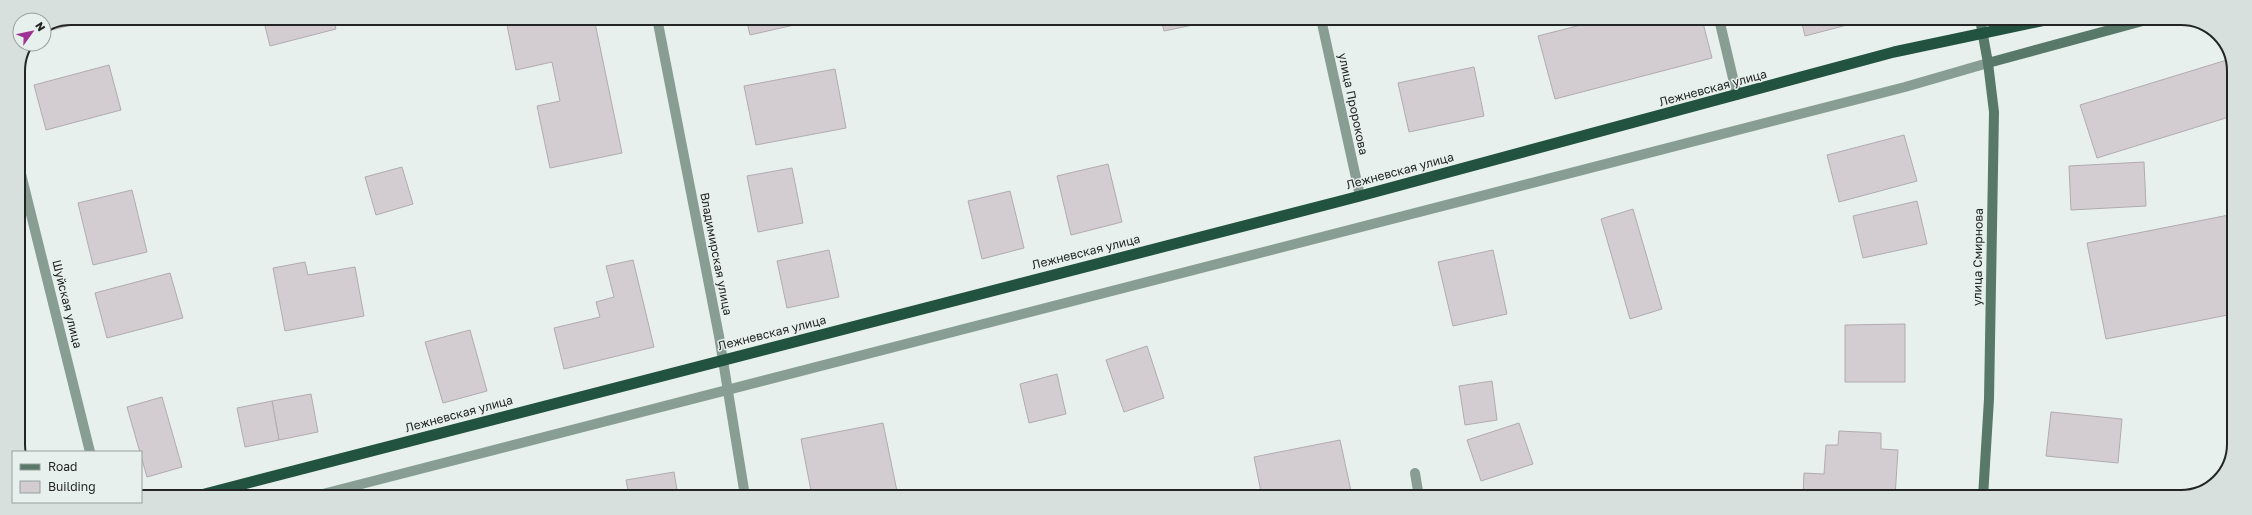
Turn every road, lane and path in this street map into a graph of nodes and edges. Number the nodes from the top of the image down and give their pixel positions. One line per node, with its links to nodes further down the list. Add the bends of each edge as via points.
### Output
1 (658, 25): 12 (street, Владимирская улица)
2 (1322, 25): 11 (street, улица Пророкова)
3 (1720, 25): 9 (street)
4 (1981, 25): 7 (main road, улица Смирнова)
5 (2024, 25): 7 (highway, Лежневская улица)
6 (2128, 25): 8 (main road)
7 (1982, 35): 8 (main road, улица Смирнова); 9 (highway, Лежневская улица, via 1894,52)
8 (1988, 63): 13 (street, via 1905,87); 20 (main road, улица Смирнова, via 1994,112 1989,399)
9 (1737, 95): 11 (highway, Лежневская улица)
10 (25, 190): 14 (street, Шуйская улица)
11 (1360, 196): 12 (highway, Лежневская улица)
12 (722, 359): 13 (street, Владимирская улица); 16 (highway, Лежневская улица)
13 (728, 391): 17 (street); 18 (street, Владимирская улица)
14 (90, 451)
15 (1416, 473): 19 (street)
16 (219, 490)
17 (339, 490)
18 (744, 490)
19 (1418, 490)
20 (1982, 490)

